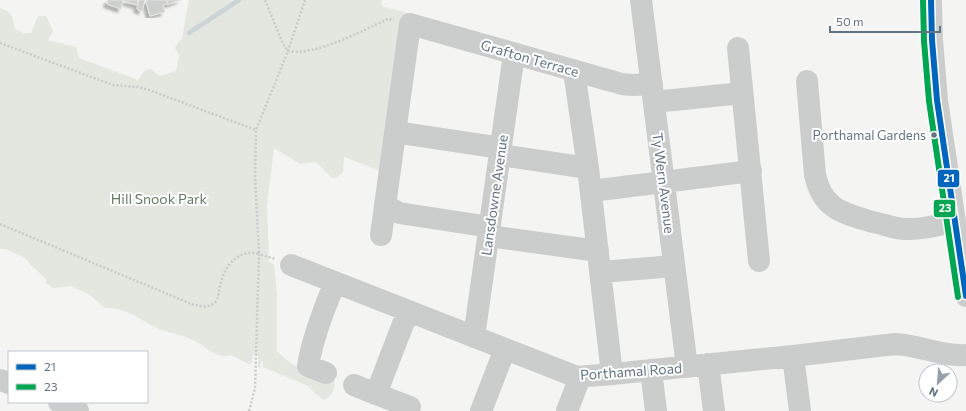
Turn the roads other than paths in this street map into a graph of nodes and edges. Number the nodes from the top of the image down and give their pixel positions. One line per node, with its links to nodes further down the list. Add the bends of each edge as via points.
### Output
1 (641, 0): 8 (street, Ty Wern Avenue)
2 (931, 0): 16 (street, via 938,100)
3 (738, 48): 7 (street)
4 (514, 54): 5 (street, Grafton Terrace); 9 (street, Grafton Terrace, via 410,24); 10 (street, Lansdowne Avenue)
5 (574, 70): 8 (street, Grafton Terrace); 11 (street)
6 (806, 81): 16 (street, via 815,175 818,187 830,204 852,216 898,228 908,229)
7 (742, 92): 8 (street, Grafton Terrace); 12 (street)
8 (653, 93): 13 (street, Ty Wern Avenue)
9 (395, 132): 10 (street); 15 (street)
10 (500, 151): 11 (street); 17 (street, Lansdowne Avenue)
11 (588, 168): 14 (street)
12 (751, 171): 13 (street); 20 (street)
13 (664, 181): 14 (street); 22 (street, Ty Wern Avenue)
14 (591, 191): 19 (street)
15 (385, 205): 17 (street, via 399,213); 18 (street)
16 (955, 222): 25 (street)
17 (490, 232): 19 (street); 27 (street, Lansdowne Avenue)
18 (381, 235)
19 (598, 251): 23 (street)
20 (759, 261)
21 (291, 265): 24 (street, Porthamal Road)
22 (674, 266): 23 (street); 31 (street, Ty Wern Avenue)
23 (600, 272): 34 (street)
24 (335, 282): 26 (street, Porthamal Road); 32 (street, via 311,347)
25 (966, 296)
26 (408, 310): 27 (street, Porthamal Road); 37 (street)
27 (474, 337): 28 (street, Porthamal Road)
28 (505, 349): 35 (street, Porthamal Road); 41 (street)
29 (966, 355): 30 (street, Porthamal Road, via 895,344)
30 (793, 356): 31 (street, Porthamal Road); 45 (street)
31 (697, 365): 33 (street, Porthamal Road); 44 (street, Ty Wern Avenue)
32 (310, 367)
33 (651, 370): 34 (street, Porthamal Road); 43 (street)
34 (612, 374): 35 (street, Porthamal Road)
35 (580, 377): 42 (street)
36 (354, 385): 37 (street)
37 (376, 394): 39 (street)
38 (61, 403): 40 (street)
39 (410, 407)
40 (78, 411)
41 (481, 411)
42 (567, 411)
43 (656, 411)
44 (714, 411)
45 (800, 411)

